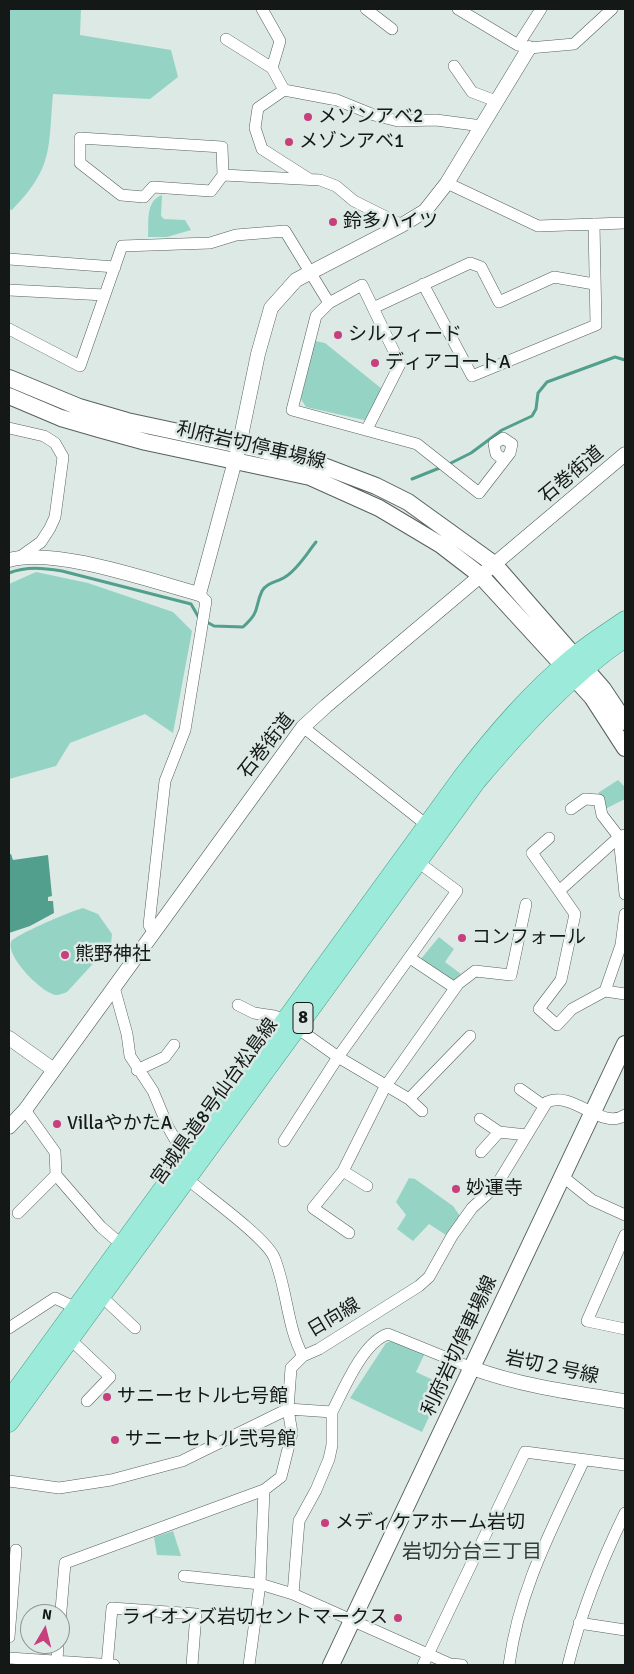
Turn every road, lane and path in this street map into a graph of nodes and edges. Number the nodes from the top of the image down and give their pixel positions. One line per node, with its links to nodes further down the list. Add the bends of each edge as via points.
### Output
1 (262, 9): 10 (street, via 280,41)
2 (366, 9): 6 (street)
3 (458, 9): 8 (street)
4 (541, 9): 8 (street)
5 (612, 9): 8 (street, via 574,44)
6 (392, 29)
7 (226, 39): 10 (street)
8 (524, 46): 12 (street)
9 (454, 66): 12 (street, via 472,92)
10 (272, 68): 11 (street)
11 (284, 90): 13 (street, via 337,100 398,121 436,120); 15 (street, via 258,108 255,128 262,149)
12 (496, 101): 13 (street)
13 (482, 126): 16 (street)
14 (223, 175): 14 (street, via 211,191 153,187 144,197 121,195 80,163 80,138 222,147); 15 (street)
15 (310, 179): 19 (street, via 336,186 354,201)
16 (447, 183): 18 (street, via 538,226); 19 (street, via 425,210)
17 (625, 223): 18 (street)
18 (594, 224): 24 (street)
19 (402, 225): 22 (street)
20 (9, 259): 21 (street)
21 (116, 267): 22 (street, via 122,246 210,243 236,235 285,231); 26 (street)
22 (310, 272): 27 (street); 34 (street, via 296,280 279,297 266,320)
23 (424, 284): 24 (street, via 470,263 481,267 499,302 554,277); 24 (street, via 472,376 596,325); 28 (street)
24 (594, 284)
25 (9, 290): 26 (street)
26 (105, 295): 29 (street, via 80,366)
27 (329, 303): 28 (street, via 362,285); 33 (street, via 316,316 292,410)
28 (373, 308): 33 (street, via 400,364)
29 (9, 328)
30 (9, 378): 34 (main road, 利府岩切停車場線, via 79,407)
31 (9, 396): 34 (main road, 利府岩切停車場線, via 61,418 146,442)
32 (9, 428): 37 (street, via 44,436 55,443 63,457 50,528 41,542)
33 (367, 430): 36 (street, via 417,444 479,493)
34 (237, 453): 38 (main road, 利府岩切停車場線, via 318,464 376,486 408,502); 39 (main road, 利府岩切停車場線, via 310,477 379,508 441,545); 40 (street)
35 (625, 454): 38 (street, 石巻街道)
36 (504, 460)
37 (14, 558): 40 (street, via 74,561)
38 (494, 564): 39 (street, 石巻街道); 43 (main road, 利府岩切停車場線)
39 (480, 575): 43 (main road, 利府岩切停車場線); 45 (street, 石巻街道)
40 (199, 594): 56 (street, via 206,601 185,730 165,781 150,925)
41 (625, 620): 43 (main road, 宮城県道8号仙台松島線 / 8)
42 (625, 638): 43 (main road, 宮城県道8号仙台松島線 / 8)
43 (573, 667): 44 (main road, 利府岩切停車場線, via 603,689); 46 (main road, 利府岩切停車場線); 48 (main road, 宮城県道8号仙台松島線 / 8, via 506,722); 51 (main road, 宮城県道8号仙台松島線 / 8, via 489,767)
44 (625, 722)
45 (304, 727): 48 (street); 56 (street, 石巻街道)
46 (625, 748)
47 (571, 809): 49 (street, via 585,799 599,800 602,815)
48 (428, 826): 63 (main road, 宮城県道8号仙台松島線 / 8)
49 (622, 836): 52 (street); 53 (street)
50 (550, 838): 52 (street, via 532,853)
51 (418, 862): 57 (street, via 457,891); 63 (main road, 宮城県道8号仙台松島線 / 8)
52 (559, 892): 60 (street, via 575,914 561,980 539,1009 557,1025 572,1009)
53 (625, 894)
54 (526, 904): 59 (street, via 511,975 475,971)
55 (625, 914): 60 (street, via 621,945)
56 (153, 932): 58 (street, 石巻街道)
57 (410, 958): 59 (street); 68 (street)
58 (114, 987): 69 (street, 石巻街道); 70 (street, via 130,1056)
59 (455, 988): 71 (street)
60 (605, 991): 61 (street)
61 (625, 994)
62 (238, 1005): 63 (street)
63 (291, 1024): 68 (street); 85 (main road, 宮城県道8号仙台松島線 / 8); 89 (main road, 宮城県道8号仙台松島線 / 8)
64 (470, 1036): 73 (street)
65 (9, 1038): 69 (street)
66 (625, 1044): 77 (main road, 利府岩切停車場線)
67 (174, 1045): 70 (street, via 165,1057)
68 (338, 1057): 71 (street); 83 (street)
69 (54, 1070): 75 (street, 石巻街道)
70 (137, 1070): 85 (street, via 153,1092)
71 (385, 1087): 73 (street); 86 (street)
72 (520, 1088): 74 (street)
73 (409, 1099): 76 (street)
74 (544, 1106): 77 (street, via 555,1098); 82 (street, 日向線)
75 (25, 1110): 80 (street, 石巻街道); 87 (street, via 55,1152)
76 (422, 1111)
77 (592, 1112): 78 (street, via 608,1119 620,1119); 88 (main road, 利府岩切停車場線)
78 (625, 1115)
79 (480, 1119): 81 (street)
80 (9, 1127)
81 (498, 1132): 82 (street); 84 (street)
82 (527, 1135): 102 (street, 日向線, via 496,1186 472,1208 419,1286)
83 (284, 1141)
84 (481, 1152)
85 (185, 1157): 95 (main road, 宮城県道8号仙台松島線 / 8)
86 (343, 1171): 90 (street); 93 (street, via 313,1208)
87 (56, 1175): 91 (street); 95 (street, via 101,1227)
88 (562, 1176): 92 (street, via 592,1200); 103 (main road, 利府岩切停車場線)
89 (186, 1178): 96 (main road, 宮城県道8号仙台松島線 / 8); 102 (street, via 252,1232 273,1255 286,1293 297,1346)
90 (367, 1186)
91 (18, 1213)
92 (625, 1215)
93 (349, 1232)
94 (625, 1235): 100 (street, via 587,1321)
95 (122, 1245): 97 (main road, 宮城県道8号仙台松島線 / 8)
96 (101, 1296): 99 (street); 101 (main road, 宮城県道8号仙台松島線 / 8)
97 (76, 1308): 98 (street, via 55,1298); 104 (main road, 宮城県道8号仙台松島線 / 8)
98 (9, 1328)
99 (136, 1328)
100 (625, 1329)
101 (70, 1339): 105 (street, via 110,1377); 109 (main road, 宮城県道8号仙台松島線 / 8)
102 (303, 1356): 107 (street, 日向線, via 291,1368)
103 (472, 1368): 106 (street, 岩切２号線, via 570,1393); 108 (street, via 388,1334 369,1346); 121 (main road, 利府岩切停車場線)
104 (9, 1400)
105 (87, 1401)
106 (625, 1402)
107 (288, 1408): 108 (street); 112 (street, via 182,1462 111,1480 59,1488); 113 (street, 日向線, via 292,1433 281,1477)
108 (332, 1412): 118 (street, via 332,1445 328,1459 299,1522)
109 (9, 1423)
110 (584, 1460): 111 (street); 126 (street, via 525,1452); 136 (street, via 527,1585 512,1640)
111 (625, 1465)
112 (9, 1481)
113 (264, 1490): 117 (street); 119 (street, via 65,1562)
114 (625, 1513): 122 (street)
115 (16, 1550): 120 (street)
116 (184, 1576): 117 (street)
117 (260, 1584): 118 (street); 132 (street)
118 (293, 1594): 121 (street)
119 (62, 1604)
120 (10, 1609): 124 (street)
121 (352, 1620): 126 (street); 133 (main road, 利府岩切停車場線)
122 (578, 1623): 123 (street); 137 (street)
123 (625, 1630)
124 (9, 1637)
125 (57, 1654): 128 (street)
126 (428, 1654): 134 (street); 135 (street, via 450,1664)
127 (9, 1658): 128 (street)
128 (57, 1661): 129 (street)
129 (107, 1665): 130 (street); 131 (street, via 112,1608 196,1614)
130 (114, 1665)
131 (192, 1665)
132 (249, 1665)
133 (331, 1665)
134 (422, 1665)
135 (462, 1665)
136 (509, 1665)
137 (568, 1665)

